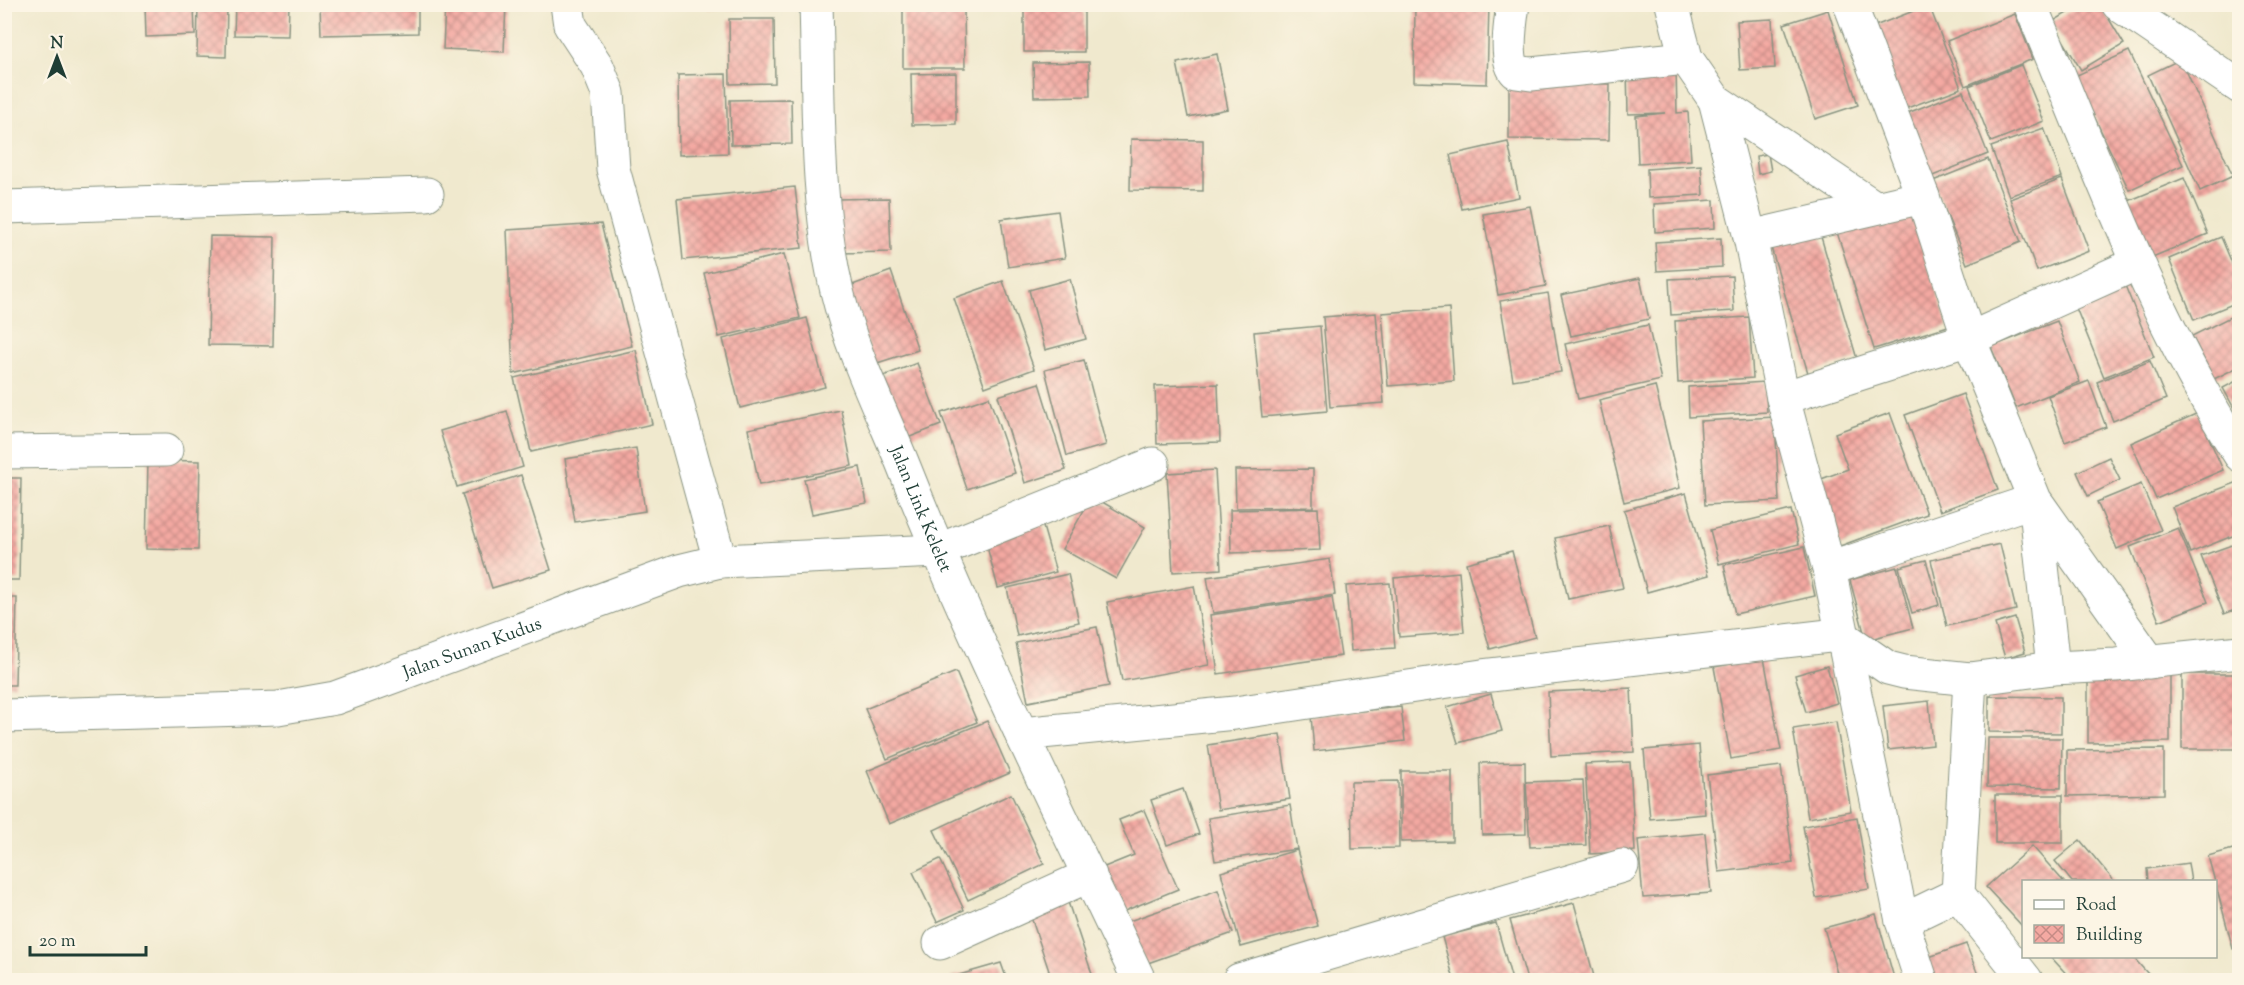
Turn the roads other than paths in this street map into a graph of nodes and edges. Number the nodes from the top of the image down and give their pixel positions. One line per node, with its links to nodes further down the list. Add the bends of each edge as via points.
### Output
1 (567, 4): 25 (street, via 570,25 597,66 608,93 613,169)
2 (816, 4): 24 (street, Jalan Link Kelelet, via 821,160 837,292)
3 (1513, 4): 8 (street, via 1510,52 1516,72 1531,74)
4 (1672, 4): 8 (street)
5 (1850, 4): 12 (street)
6 (2030, 4): 16 (street)
7 (2118, 4): 9 (street)
8 (1686, 58): 10 (street)
9 (2240, 87)
10 (1715, 100): 13 (street); 15 (street)
11 (427, 194): 14 (street)
12 (1923, 197): 13 (street); 17 (street)
13 (1873, 206): 15 (street)
14 (4, 207)
15 (1750, 237): 18 (street)
16 (2138, 263): 17 (street); 21 (street, via 2203,397)
17 (1969, 339): 18 (street); 23 (street)
18 (1782, 398): 26 (street)
19 (166, 450): 20 (street)
20 (4, 452)
21 (2240, 455)
22 (1153, 464): 24 (street, Jalan Sunan Kudus)
23 (2035, 500): 26 (street); 29 (street); 30 (street)
24 (937, 551): 25 (street, Jalan Sunan Kudus); 33 (street, Jalan Link Kelelet)
25 (720, 561): 32 (street, Jalan Sunan Kudus, via 679,571 335,698 278,708)
26 (1829, 568): 27 (street)
27 (1846, 639): 31 (street, via 1888,668); 33 (street, via 1810,637 1482,676 1235,713); 37 (street)
28 (2240, 652): 29 (street)
29 (2150, 662): 30 (street)
30 (2053, 668): 31 (street)
31 (1970, 680): 36 (street)
32 (4, 717)
33 (1021, 734): 35 (street, Jalan Link Kelelet)
34 (1622, 866): 40 (street)
35 (1090, 875): 38 (street); 39 (street, Jalan Link Kelelet)
36 (1958, 894): 37 (street); 42 (street)
37 (1902, 921): 41 (street)
38 (940, 943)
39 (1139, 981)
40 (1239, 981)
41 (1921, 981)
42 (2026, 981)

